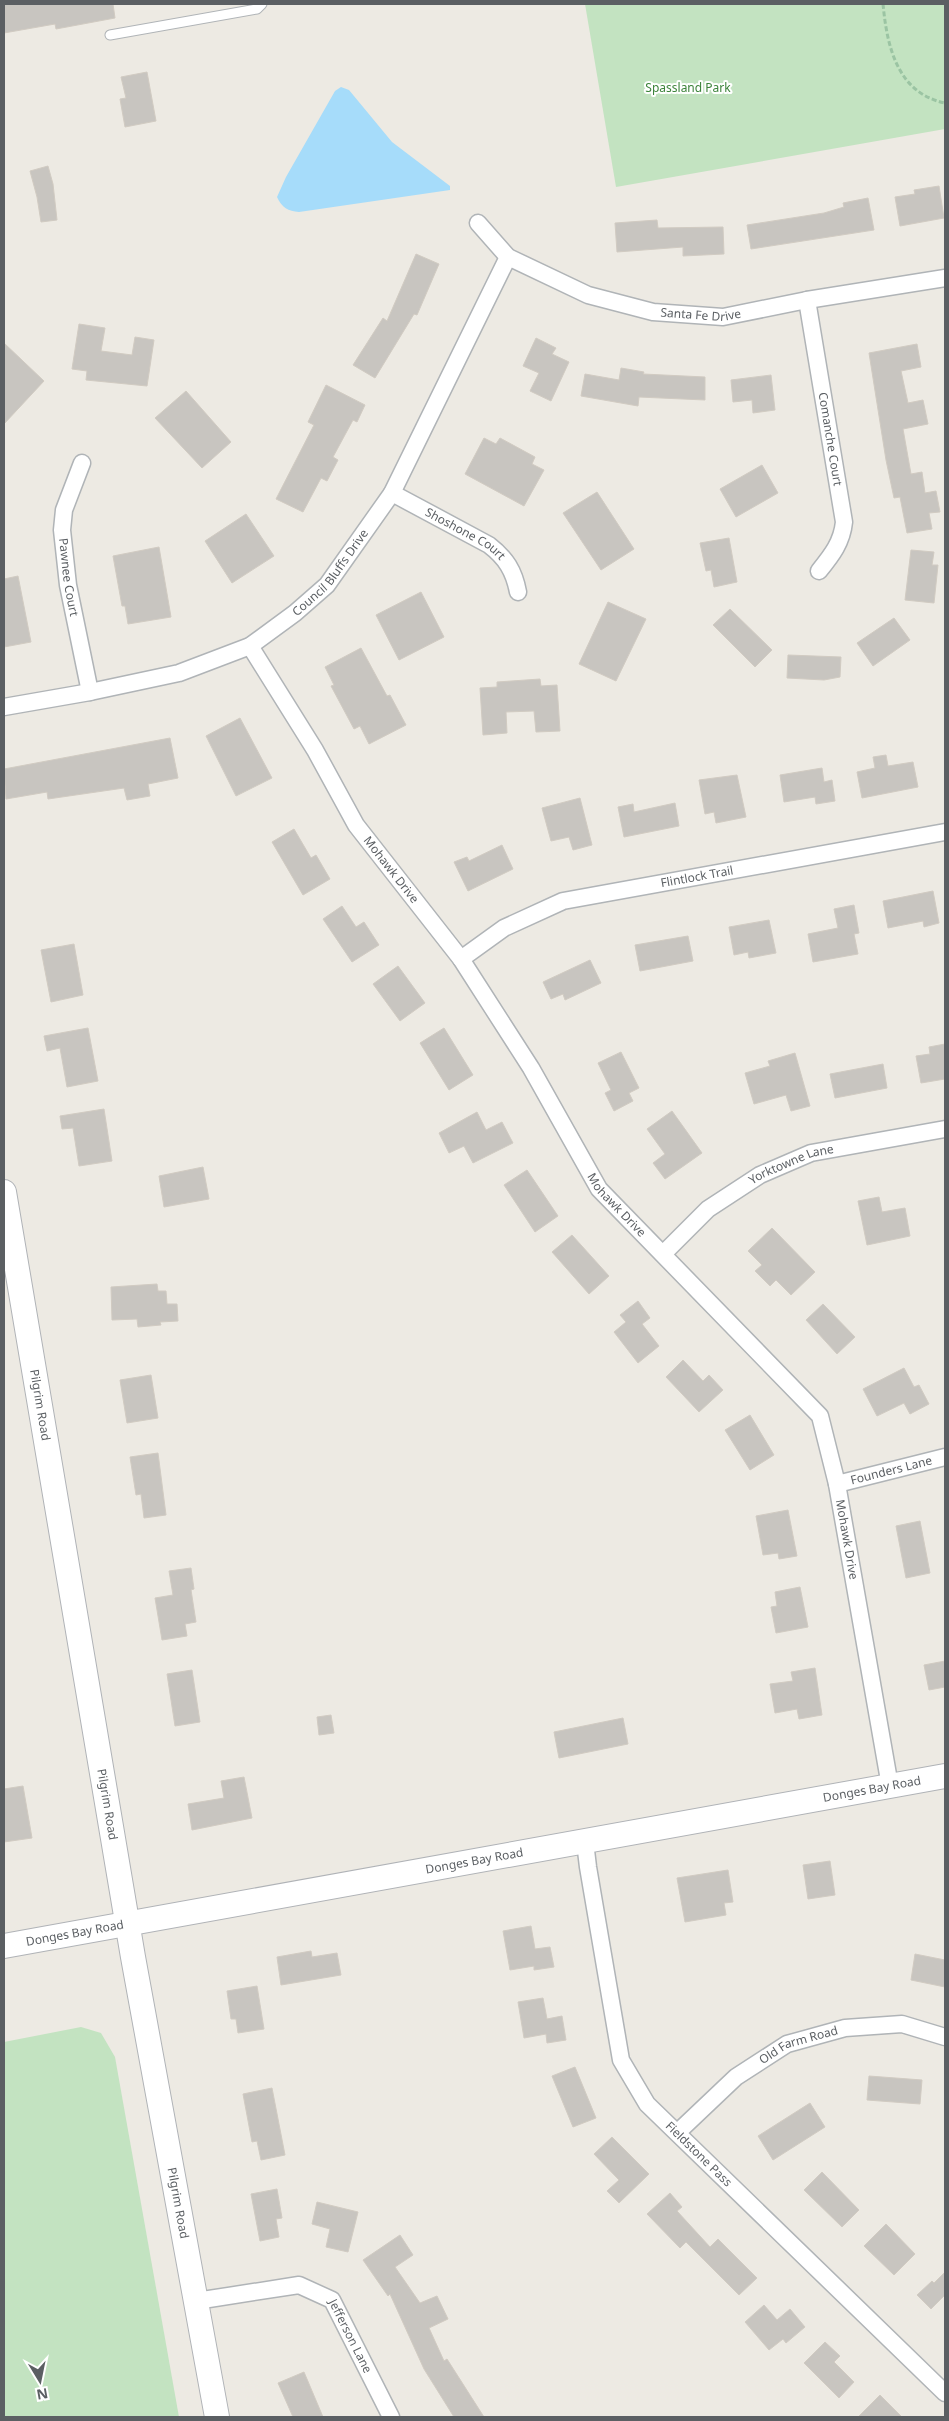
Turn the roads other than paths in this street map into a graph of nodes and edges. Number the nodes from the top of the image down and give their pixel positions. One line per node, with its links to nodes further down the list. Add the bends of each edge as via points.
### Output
1 (262, 4): 2 (lane, via 257,9)
2 (110, 35)
3 (478, 223): 4 (street, Santa Fe Drive)
4 (508, 257): 6 (street, Santa Fe Drive, via 588,296 653,312 723,316); 8 (street, Council Bluffs Drive)
5 (945, 278): 6 (street, Santa Fe Drive)
6 (807, 300): 9 (street, Comanche Court, via 844,522 839,543)
7 (82, 463): 12 (street, Pawnee Court, via 64,510 62,530 68,585)
8 (392, 493): 10 (street, Shoshone Court, via 498,552 511,567); 11 (street, Council Bluffs Drive, via 327,585)
9 (819, 571)
10 (518, 592)
11 (250, 646): 12 (street, Council Bluffs Drive, via 179,673); 15 (street, Mohawk Drive, via 315,750 356,825)
12 (90, 692): 13 (street, Council Bluffs Drive)
13 (4, 707)
14 (945, 832): 15 (street, Flintlock Trail, via 563,901 504,928)
15 (461, 958): 18 (street, Mohawk Drive, via 531,1068 599,1189)
16 (945, 1129): 18 (street, Yorktowne Lane, via 811,1153 760,1175 708,1209)
17 (4, 1192): 24 (street, Pilgrim Road)
18 (663, 1254): 20 (street, Mohawk Drive, via 820,1416)
19 (945, 1457): 20 (street, Founders Lane)
20 (837, 1484): 22 (street, Mohawk Drive)
21 (945, 1776): 22 (street, Donges Bay Road)
22 (890, 1786): 23 (street, Donges Bay Road)
23 (586, 1842): 24 (street, Donges Bay Road); 27 (street, Fieldstone Pass, via 621,2060 647,2104)
24 (129, 1924): 25 (street, Donges Bay Road); 28 (street, Pilgrim Road)
25 (4, 1946)
26 (945, 2037): 27 (street, Old Farm Road, via 902,2024 844,2028 787,2044 736,2077)
27 (678, 2132): 29 (street, Fieldstone Pass)
28 (196, 2301): 30 (street, Pilgrim Road); 31 (street, Jefferson Lane, via 300,2285 332,2300)
29 (945, 2393)
30 (216, 2417)
31 (391, 2417)

